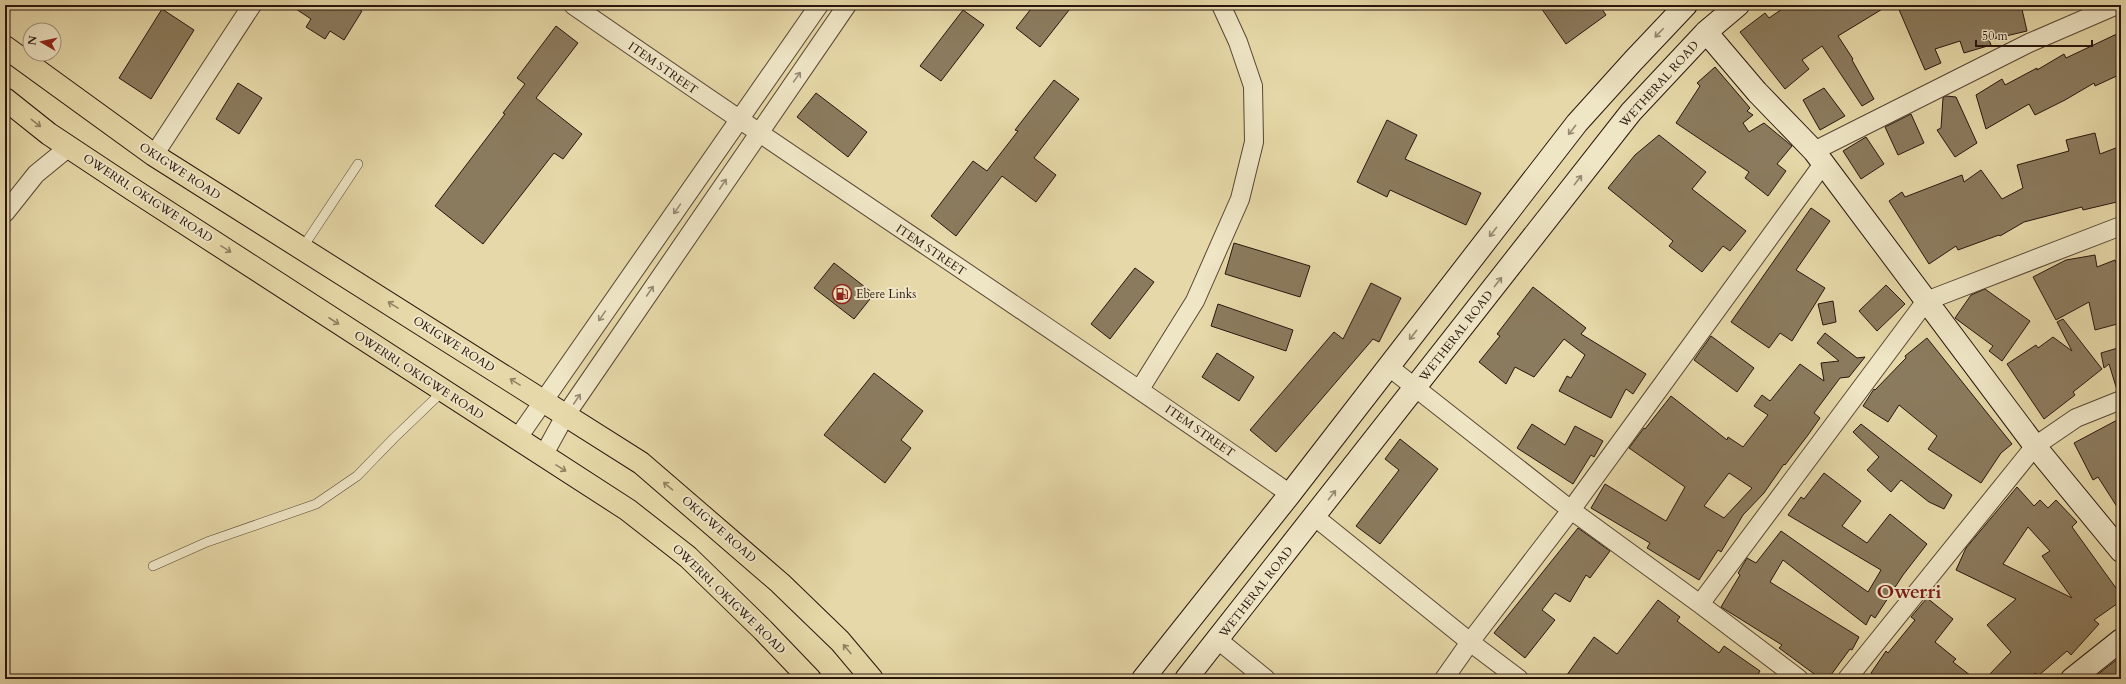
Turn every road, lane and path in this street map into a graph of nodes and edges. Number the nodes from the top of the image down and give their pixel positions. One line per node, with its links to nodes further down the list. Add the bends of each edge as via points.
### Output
1 (252, 5): 15 (street)
2 (573, 5): 12 (street, ITEM STREET)
3 (819, 5): 12 (street)
4 (847, 5): 13 (street, one-way to 4)
5 (1221, 5): 24 (street, via 1238,42 1253,86 1254,142 1240,199 1196,301)
6 (1686, 5): 22 (main road, one-way to 22, via 1577,123)
7 (1738, 5): 9 (main road, WETHERAL ROAD)
8 (2118, 5): 16 (street, via 2030,43)
9 (1706, 32): 16 (main road, via 1756,92); 23 (main road, WETHERAL ROAD, one-way to 9, via 1631,112)
10 (5, 47): 15 (main road, OKIGWE ROAD)
11 (5, 99): 14 (main road, OWERRI, OKIGWE ROAD, one-way to 14)
12 (738, 120): 13 (street, ITEM STREET); 26 (street, one-way to 26)
13 (758, 134): 24 (street, ITEM STREET); 28 (street, one-way to 13)
14 (69, 147): 18 (street, via 36,174); 25 (main road, OWERRI, OKIGWE ROAD, one-way to 25)
15 (154, 155): 20 (main road, OKIGWE ROAD)
16 (1818, 158): 21 (main road); 33 (street)
17 (358, 164): 20 (lane)
18 (5, 214)
19 (2121, 226): 21 (street)
20 (303, 247): 26 (main road, OKIGWE ROAD, one-way to 20)
21 (1926, 301): 30 (main road); 37 (street)
22 (1389, 367): 23 (street); 32 (main road)
23 (1416, 386): 33 (street); 34 (main road, WETHERAL ROAD, one-way to 23)
24 (1140, 389): 32 (street, ITEM STREET)
25 (443, 391): 29 (main road, OWERRI, OKIGWE ROAD); 36 (lane, via 357,476 316,504 207,542)
26 (544, 400): 28 (main road, OKIGWE ROAD); 29 (street)
27 (2121, 400): 30 (street, via 2076,418)
28 (565, 416): 31 (street); 42 (main road, OKIGWE ROAD, one-way to 28, via 840,641 722,532 641,463)
29 (517, 439): 31 (main road, OWERRI, OKIGWE ROAD)
30 (2035, 446): 35 (main road); 49 (street)
31 (543, 456): 41 (main road, OWERRI, OKIGWE ROAD, one-way to 41, via 628,510 688,557 764,630)
32 (1290, 494): 43 (main road)
33 (1571, 510): 37 (street); 40 (street)
34 (1315, 517): 38 (main road, WETHERAL ROAD); 40 (street)
35 (2121, 551)
36 (153, 566)
37 (1700, 604): 48 (street)
38 (1218, 640): 44 (main road, WETHERAL ROAD); 45 (street)
39 (2121, 640): 50 (main road)
40 (1470, 642): 46 (street); 47 (street)
41 (810, 679)
42 (872, 679)
43 (1143, 679)
44 (1186, 679)
45 (1266, 679)
46 (1444, 679)
47 (1519, 679)
48 (1799, 679)
49 (1847, 679)
50 (2072, 679)

